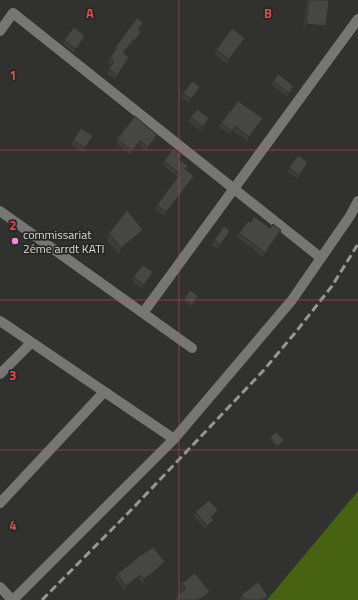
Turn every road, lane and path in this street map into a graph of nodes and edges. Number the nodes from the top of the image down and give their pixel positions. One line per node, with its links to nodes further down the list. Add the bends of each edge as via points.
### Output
1 (358, 19): 3 (street)
2 (0, 31): 3 (street, via 13,13)
3 (234, 188): 6 (street); 7 (street)
4 (358, 201): 6 (street)
5 (0, 211): 7 (street)
6 (321, 258): 13 (street, via 292,300)
7 (143, 313): 10 (street)
8 (0, 321): 9 (street)
9 (31, 342): 11 (street); 12 (street)
10 (192, 348)
11 (0, 374)
12 (104, 392): 13 (street); 14 (street)
13 (174, 439): 16 (street)
14 (0, 503)
15 (0, 587): 16 (street)
16 (13, 600)

